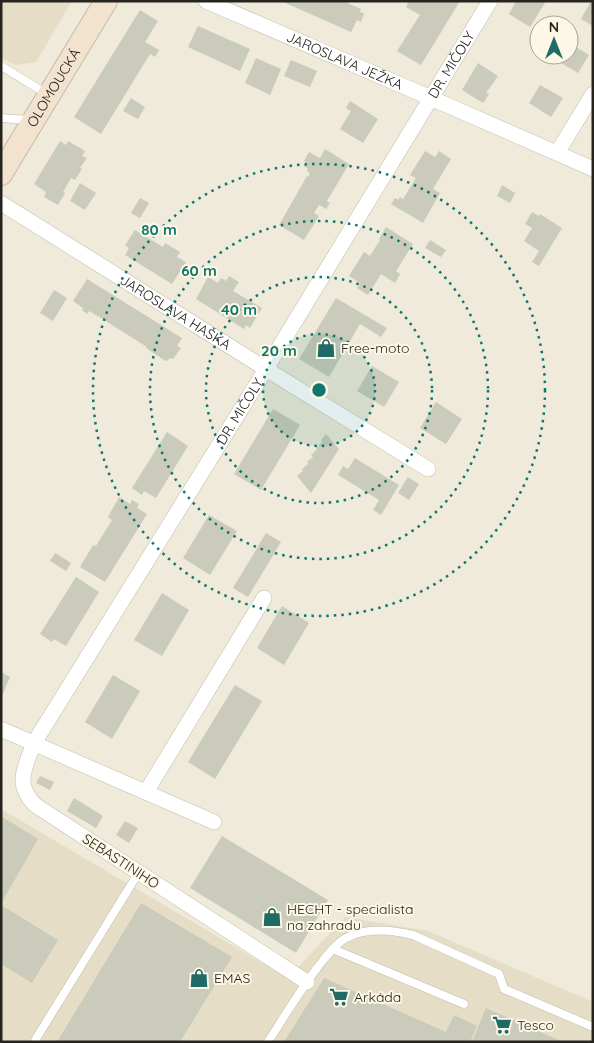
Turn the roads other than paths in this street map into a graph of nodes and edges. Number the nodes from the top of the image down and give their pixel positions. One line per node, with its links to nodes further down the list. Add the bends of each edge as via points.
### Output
1 (106, 1): 6 (street, OLOMOUCKÁ)
2 (206, 1): 7 (street, JAROSLAVA JEŽKA)
3 (490, 1): 7 (street, DR. MIČOLY)
4 (1, 66): 6 (lane)
5 (593, 94): 10 (street)
6 (49, 95): 9 (street, OLOMOUCKÁ)
7 (431, 98): 10 (street, JAROSLAVA JEŽKA); 14 (street, DR. MIČOLY)
8 (1, 118): 9 (lane)
9 (34, 120): 12 (street, OLOMOUCKÁ)
10 (557, 153): 11 (street, JAROSLAVA JEŽKA)
11 (593, 169)
12 (1, 174)
13 (1, 203): 14 (street, JAROSLAVA HAŠKA)
14 (266, 370): 15 (street, JAROSLAVA HAŠKA); 18 (street, DR. MIČOLY)
15 (428, 469)
16 (264, 598): 19 (street)
17 (1, 729): 18 (street)
18 (34, 743): 19 (street); 21 (street, SEBASTINIHO, via 23,781 28,798)
19 (146, 792): 20 (street)
20 (214, 822)
21 (139, 872): 23 (street, SEBASTINIHO); 26 (lane)
22 (333, 949): 23 (lane); 24 (lane); 25 (lane, via 359,933 399,932 413,936 499,974 504,989)
23 (307, 982): 27 (lane)
24 (464, 1004)
25 (593, 1028)
26 (34, 1042)
27 (268, 1042)

